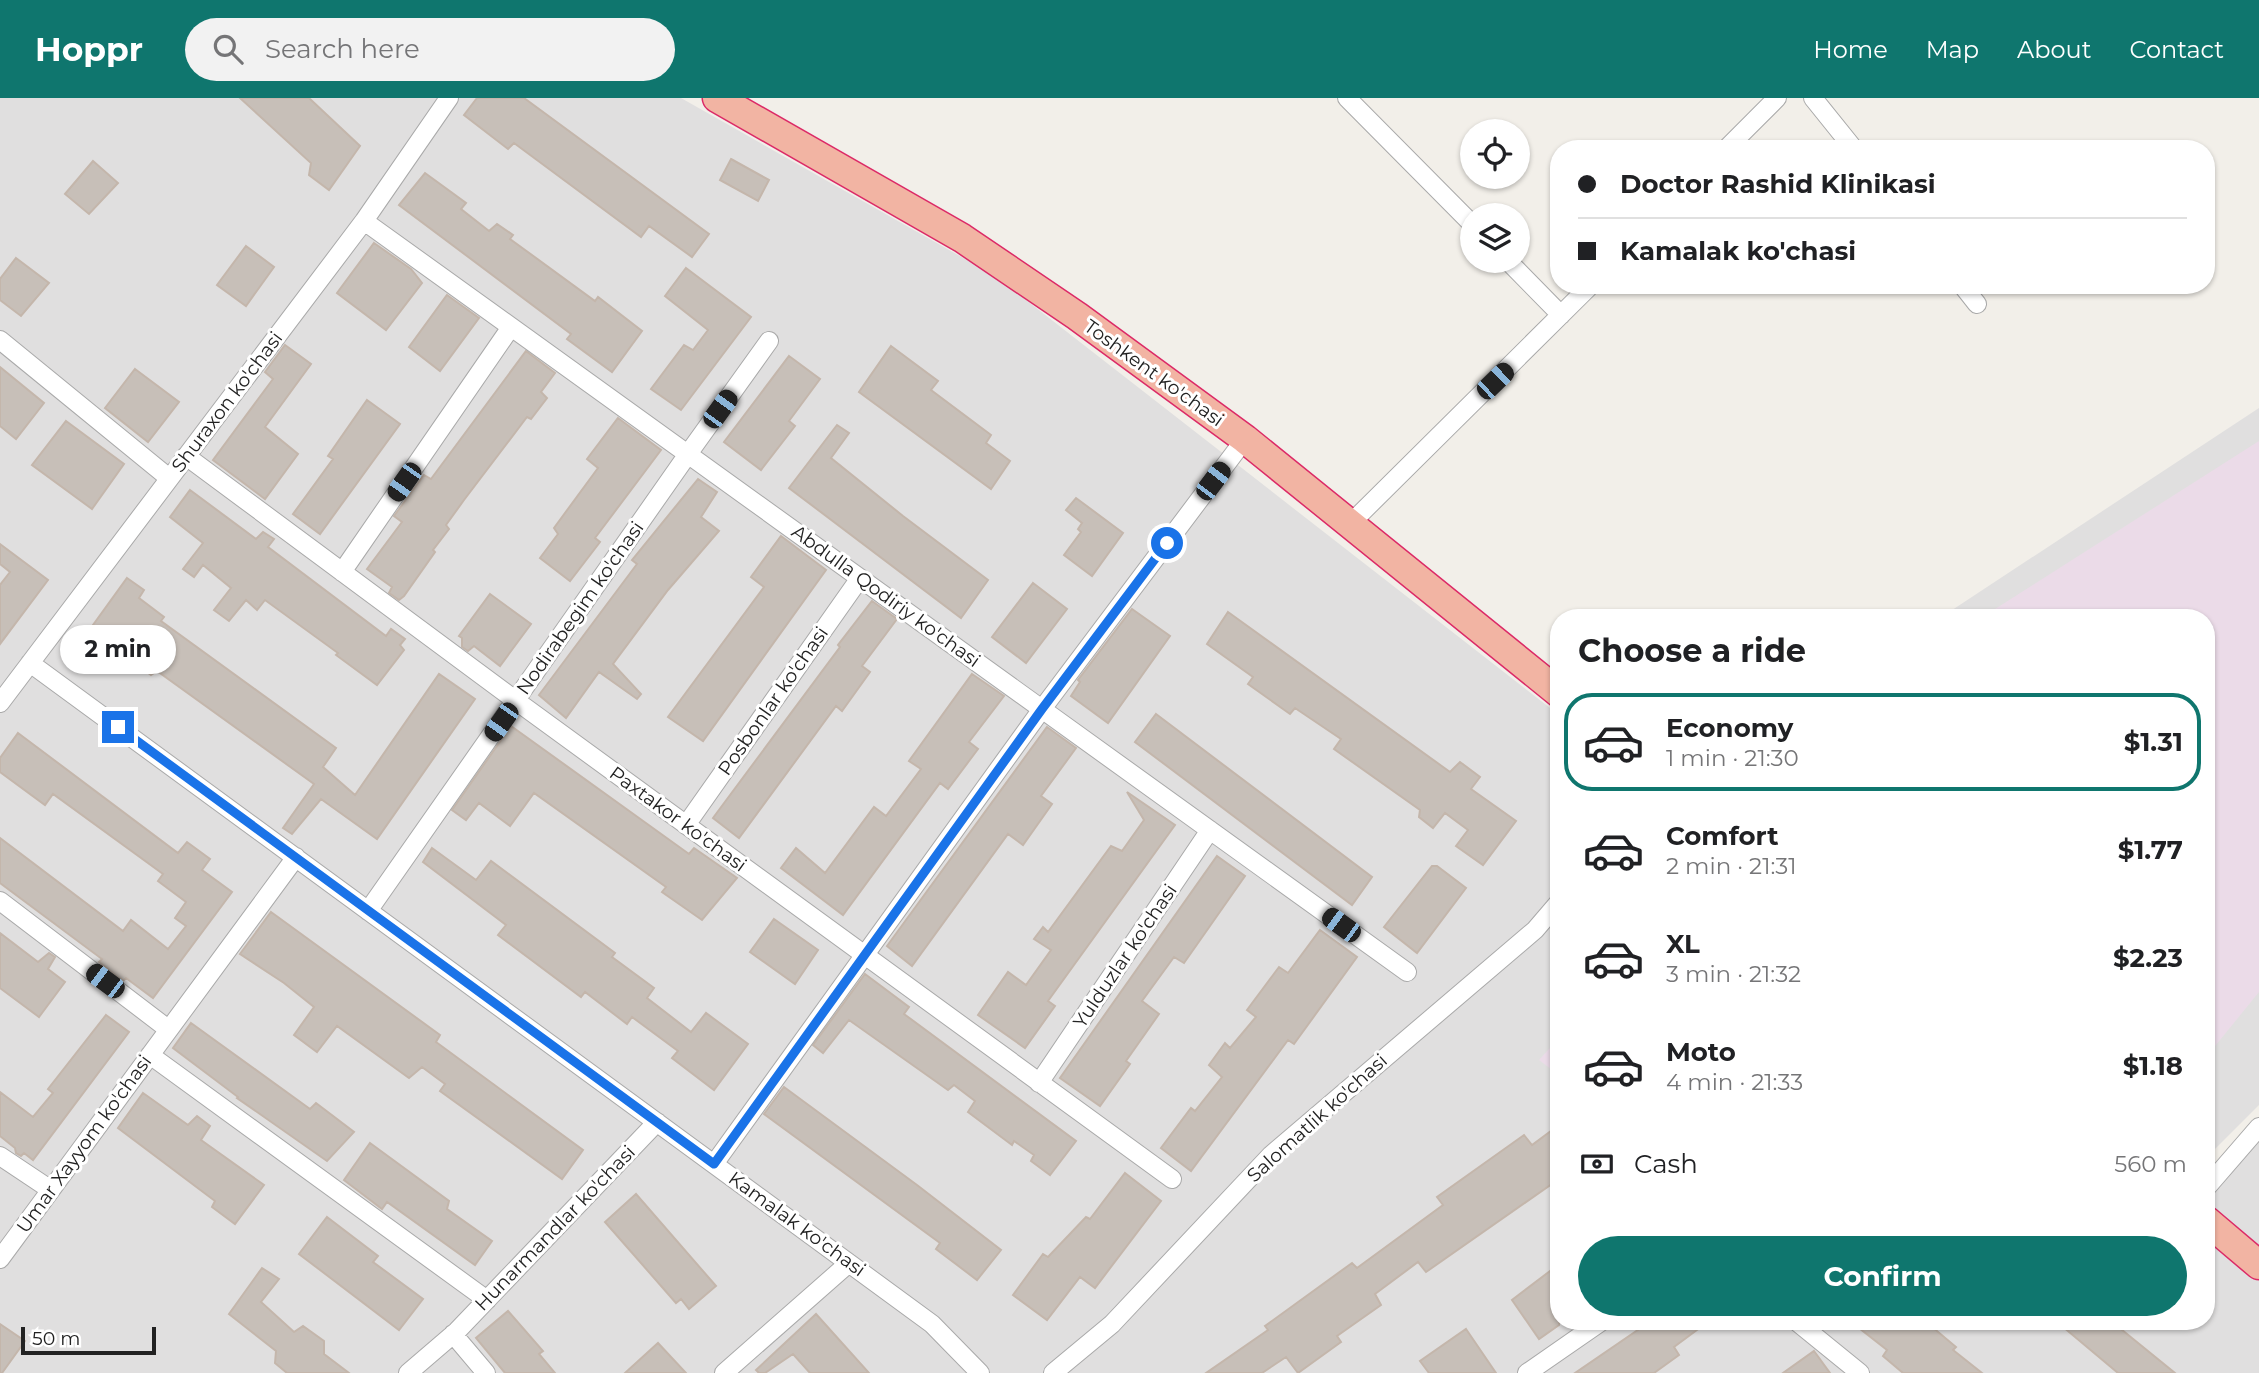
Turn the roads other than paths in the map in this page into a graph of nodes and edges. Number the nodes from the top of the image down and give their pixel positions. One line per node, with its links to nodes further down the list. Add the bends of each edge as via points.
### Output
1 (449, 98): 9 (street, Shuraxon ko'chasi)
2 (717, 98): 18 (highway, Toshkent ko'chasi, via 962,238)
3 (1347, 98): 8 (street)
4 (1777, 98): 6 (street)
5 (1813, 98): 7 (street)
6 (1736, 140)
7 (1847, 140)
8 (1460, 212)
9 (364, 220): 15 (street, Abdulla Qodiriy ko'chasi); 20 (street, Shuraxon ko'chasi)
10 (1520, 273): 14 (street)
11 (1582, 294): 14 (street)
12 (1969, 294): 13 (street)
13 (1977, 304)
14 (1562, 315): 22 (street)
15 (512, 327): 19 (street, Abdulla Qodiriy ko'chasi); 23 (street)
16 (0, 340): 21 (street)
17 (769, 341): 19 (street, Nodirabegim ko'chasi)
18 (1245, 439): 22 (highway, Toshkent ko'chasi); 29 (street)
19 (688, 454): 24 (street, Abdulla Qodiriy ko'chasi); 27 (street, Nodirabegim ko'chasi)
20 (186, 456): 21 (street, Shuraxon ko'chasi); 23 (street, Paxtakor ko'chasi)
21 (169, 478): 25 (street, Shuraxon ko'chasi)
22 (1350, 524): 26 (highway, Toshkent ko'chasi)
23 (342, 572): 27 (street, Paxtakor ko'chasi)
24 (860, 578): 29 (street, Abdulla Qodiriy ko'chasi); 30 (street, Posbonlar ko'chasi)
25 (30, 663): 28 (street, Shuraxon ko'chasi); 32 (street, Kamalak ko'chasi)
26 (1550, 686)
27 (515, 701): 30 (street, Paxtakor ko'chasi); 34 (street, Nodirabegim ko'chasi)
28 (0, 703)
29 (1042, 709): 31 (street, Abdulla Qodiriy ko'chasi); 36 (street)
30 (685, 825): 36 (street, Paxtakor ko'chasi)
31 (1210, 830): 37 (street, Abdulla Qodiriy ko'chasi); 40 (street, Yulduzlar ko'chasi)
32 (296, 857): 34 (street, Kamalak ko'chasi); 38 (street, Umar Xayyom ko'chasi)
33 (0, 901): 38 (street)
34 (368, 911): 41 (street, Kamalak ko'chasi)
35 (1550, 912): 60 (street, Salomatlik ko'chasi, via 1271,1155 1112,1324)
36 (864, 955): 40 (street, Paxtakor ko'chasi); 44 (street)
37 (1407, 972)
38 (168, 1029): 39 (street, Umar Xayyom ko'chasi)
39 (150, 1055): 47 (street, Umar Xayyom ko'chasi); 52 (street)
40 (1040, 1083): 46 (street, Paxtakor ko'chasi)
41 (657, 1122): 44 (street, Kamalak ko'chasi); 52 (street, Hunarmandlar ko'chasi)
42 (2259, 1127): 45 (street)
43 (0, 1156): 47 (street)
44 (714, 1164): 50 (street, Kamalak ko'chasi)
45 (2215, 1178)
46 (1172, 1179)
47 (51, 1190): 49 (street, Umar Xayyom ko'chasi)
48 (2215, 1228): 51 (highway)
49 (0, 1259)
50 (849, 1263): 58 (street); 59 (street, Kamalak ko'chasi, via 932,1324)
51 (2259, 1265)
52 (487, 1300): 55 (street, Hunarmandlar ko'chasi)
53 (1589, 1330): 61 (street)
54 (1807, 1330): 62 (street)
55 (453, 1334): 56 (street, Hunarmandlar ko'chasi); 57 (street)
56 (408, 1373)
57 (486, 1373)
58 (724, 1373)
59 (980, 1373)
60 (1053, 1373)
61 (1527, 1373)
62 (1860, 1373)

